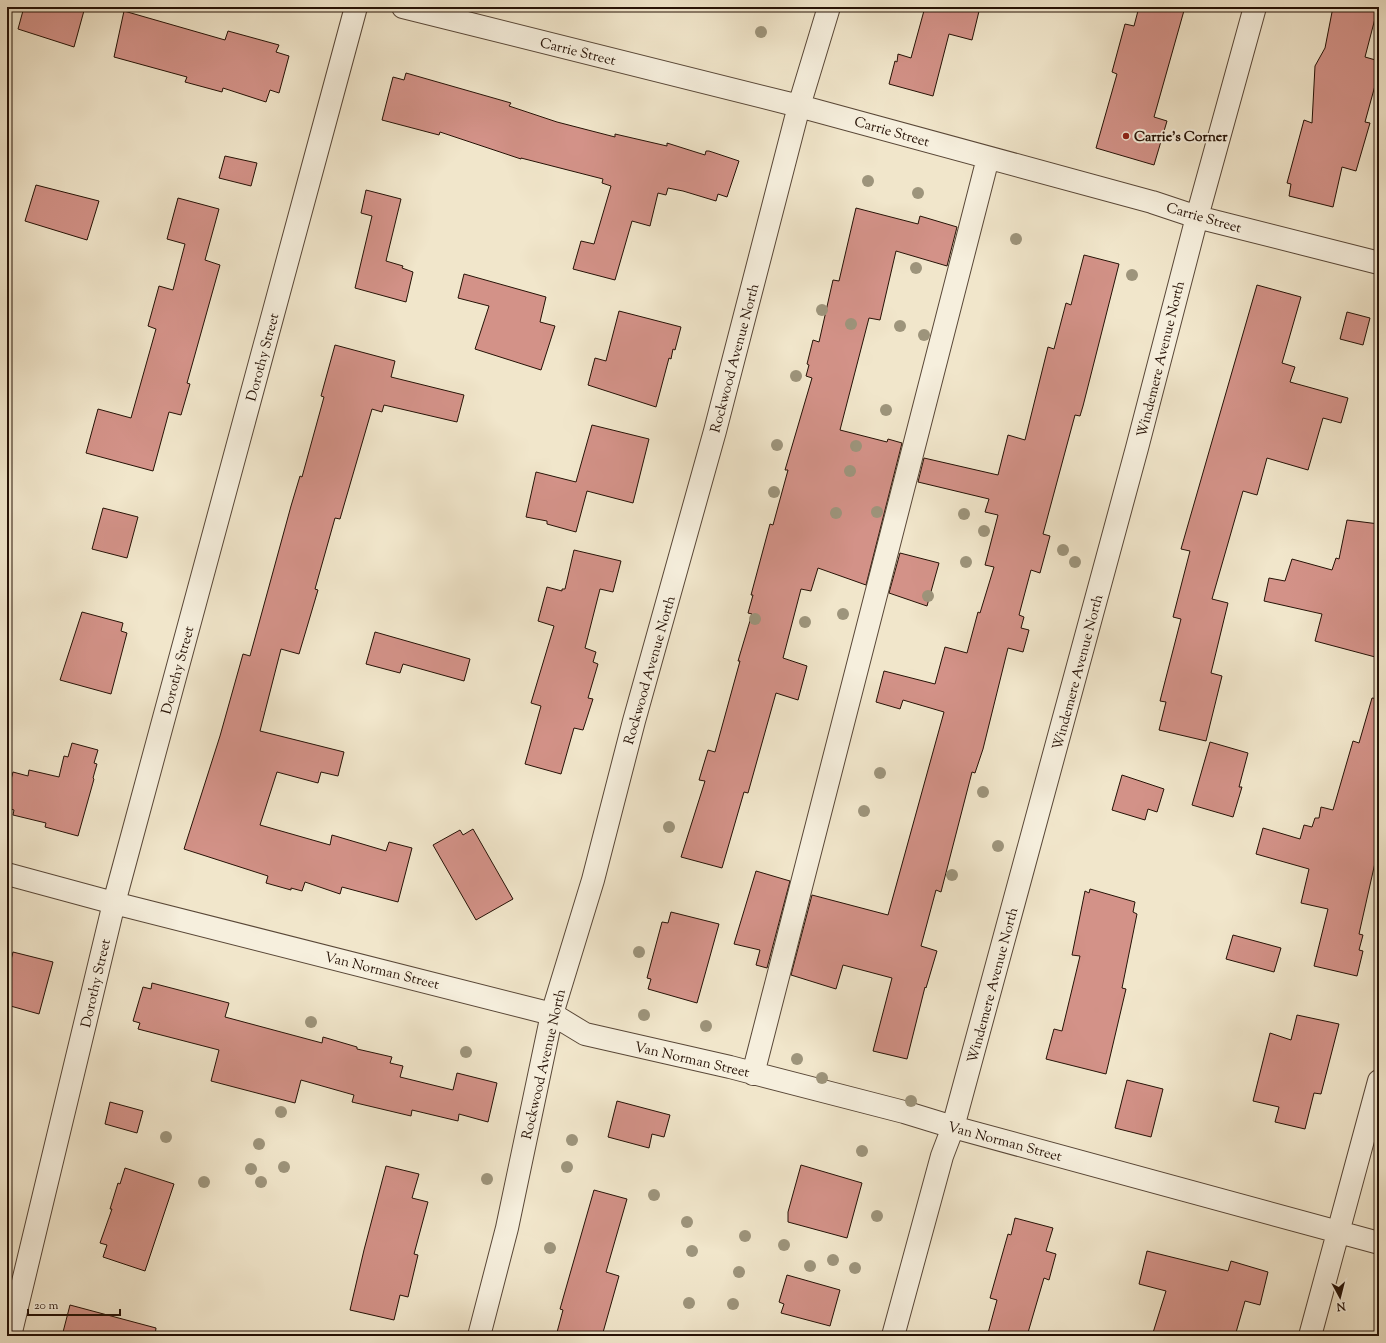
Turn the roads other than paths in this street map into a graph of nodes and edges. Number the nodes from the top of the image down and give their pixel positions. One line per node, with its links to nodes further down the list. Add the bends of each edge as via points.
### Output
1 (356, 7): 10 (street, Dorothy Street)
2 (403, 7): 5 (street, Carrie Street)
3 (829, 7): 5 (street, Rockwood Avenue North)
4 (1255, 7): 7 (street, Windemere Avenue North)
5 (799, 106): 6 (street, Carrie Street); 11 (street, Rockwood Avenue North, via 715,431 634,721 594,880)
6 (988, 158): 7 (street, Carrie Street, via 1152,202); 12 (street)
7 (1197, 217): 8 (street, Carrie Street); 14 (street, Windemere Avenue North, via 1135,456)
8 (1379, 263)
9 (7, 874): 10 (street, Van Norman Street)
10 (114, 903): 11 (street, Van Norman Street); 17 (street, Dorothy Street)
11 (552, 1014): 12 (street, Van Norman Street, via 585,1034); 18 (street, Rockwood Avenue North, via 507,1228)
12 (753, 1074): 14 (street, Van Norman Street, via 904,1112)
13 (1379, 1082): 15 (street)
14 (952, 1127): 15 (street, Van Norman Street); 19 (street, Windemere Avenue North)
15 (1338, 1232): 16 (street, Van Norman Street); 20 (street)
16 (1379, 1243)
17 (10, 1336)
18 (479, 1336)
19 (893, 1336)
20 (1310, 1336)

